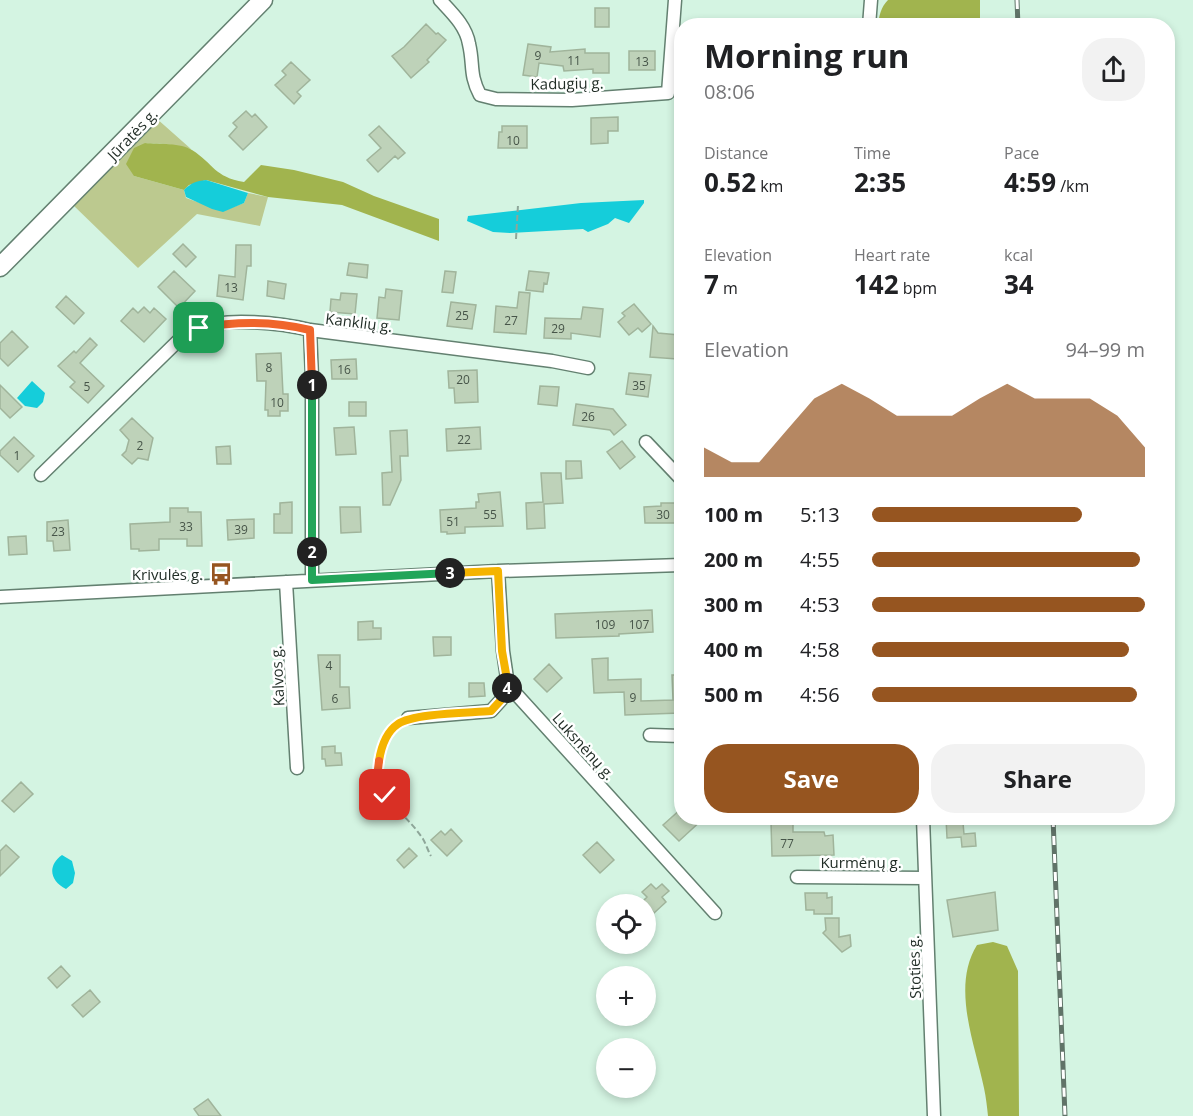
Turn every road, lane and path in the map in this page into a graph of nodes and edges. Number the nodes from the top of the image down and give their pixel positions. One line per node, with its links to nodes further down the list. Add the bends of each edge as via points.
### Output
1 (263, 0): 8 (street, Jūratės g.)
2 (440, 0): 3 (street, Kadugių g., via 462,25 469,42 473,82 480,95 496,99 572,100 668,93)
3 (675, 0)
4 (871, 0): 5 (street)
5 (869, 18)
6 (518, 205): 7 (path)
7 (516, 239)
8 (0, 267)
9 (310, 330): 10 (street, Kanklių g.); 13 (street, Kanklių g., via 284,324 223,323 199,328 182,337); 16 (street)
10 (588, 368)
11 (646, 442): 12 (street)
12 (674, 472)
13 (41, 475)
14 (674, 565): 15 (street)
15 (498, 571): 16 (street); 19 (street, via 502,651)
16 (312, 580): 17 (street)
17 (286, 582): 18 (street); 23 (street, Kalvos g.)
18 (0, 597)
19 (508, 685): 20 (street, via 491,711); 28 (street, Luksnėnų g.)
20 (408, 718): 25 (path, via 396,725 384,741 377,777 385,795 423,839)
21 (650, 735): 22 (street)
22 (674, 736)
23 (297, 768)
24 (923, 825): 27 (street, Stoties g.)
25 (430, 856)
26 (797, 877): 27 (street, Kurmėnų g.)
27 (925, 878): 29 (street, Stoties g.)
28 (715, 913)
29 (933, 1116)

